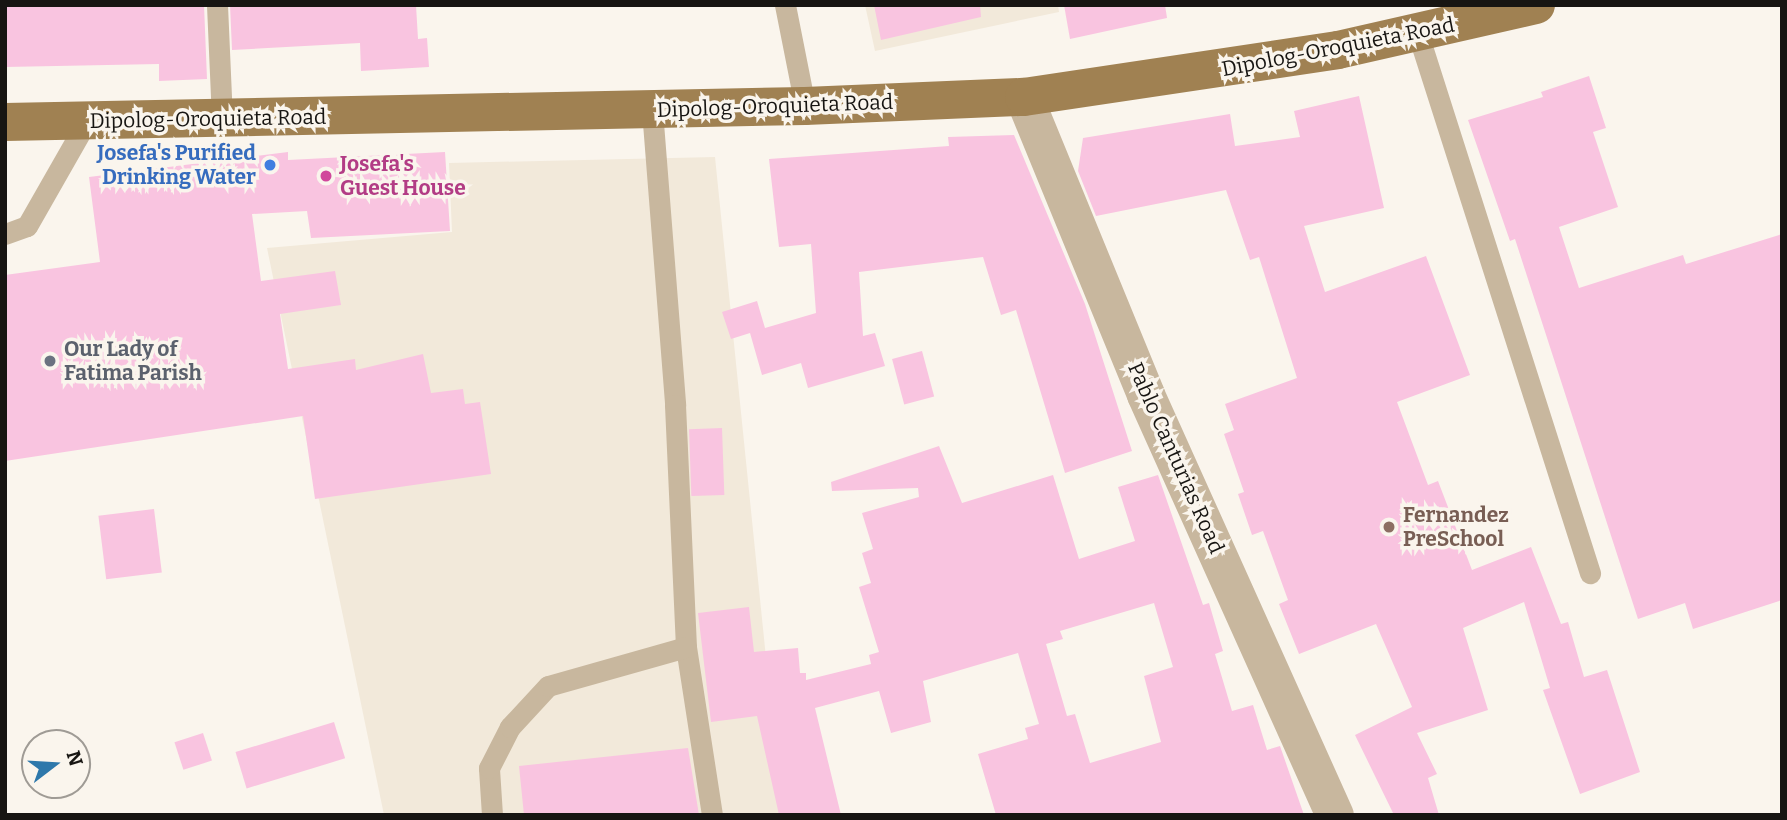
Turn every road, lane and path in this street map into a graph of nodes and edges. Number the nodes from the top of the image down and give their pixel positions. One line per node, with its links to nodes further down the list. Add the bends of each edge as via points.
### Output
1 (217, 5): 8 (lane)
2 (785, 5): 6 (lane)
3 (1536, 5): 4 (main road, Dipolog-Oroquieta Road)
4 (1425, 24): 5 (main road, Dipolog-Oroquieta Road, via 1255,64); 12 (lane)
5 (1024, 97): 6 (main road, Dipolog-Oroquieta Road); 16 (street, Pablo Canturias Road, via 1146,396)
6 (804, 107): 7 (main road, Dipolog-Oroquieta Road)
7 (652, 110): 8 (main road, Dipolog-Oroquieta Road); 13 (lane, via 675,405)
8 (222, 120): 9 (main road, Dipolog-Oroquieta Road)
9 (87, 121): 10 (main road, Dipolog-Oroquieta Road); 11 (lane, via 27,226)
10 (5, 122)
11 (5, 234)
12 (1590, 573)
13 (686, 647): 14 (lane, via 548,686 510,727 489,768); 15 (lane)
14 (492, 815)
15 (712, 815)
16 (1335, 815)

